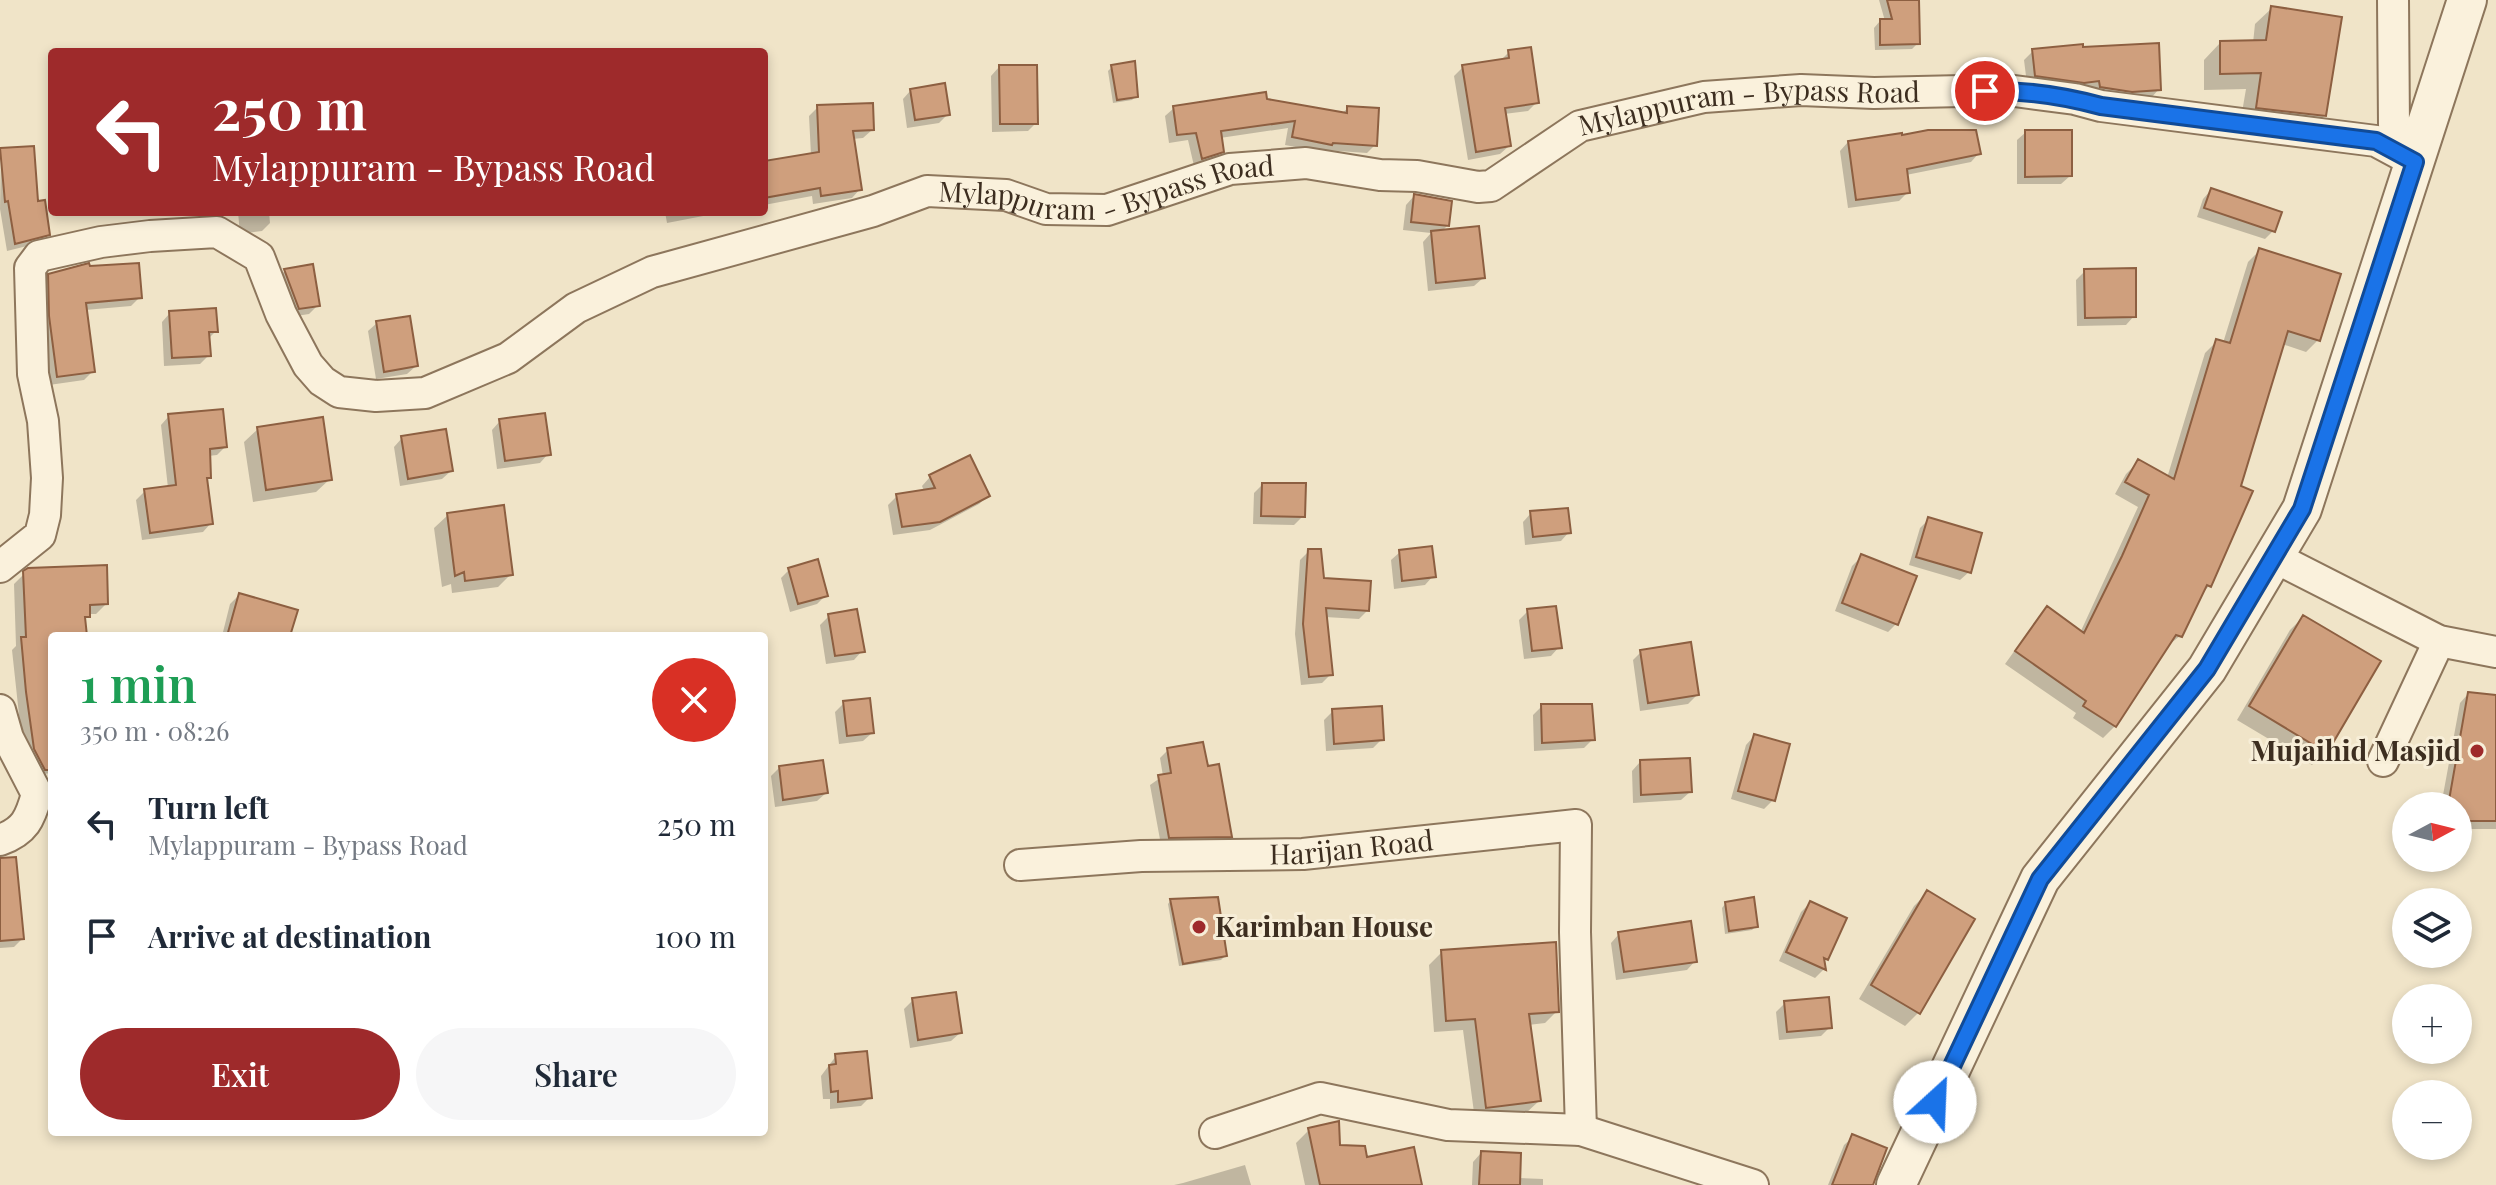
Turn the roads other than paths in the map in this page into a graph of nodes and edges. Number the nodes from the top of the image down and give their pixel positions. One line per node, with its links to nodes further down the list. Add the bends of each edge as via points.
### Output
1 (2393, 0): 3 (street, via 2394,125)
2 (2467, 0): 3 (street)
3 (2418, 153): 4 (street, via 2302,509); 5 (street, Mylappuram - Bypass Road, via 2376,141 2007,90 1801,90 1704,97 1580,126 1491,186 1306,163 1230,169 1107,210 1046,209 1006,195 927,191 652,272 576,308 508,358 425,393 376,396 339,392 322,381 281,314 259,257 217,232 101,242 39,256 30,268 33,374 47,478 45,515 40,535)
4 (2274, 557): 6 (street); 15 (street, via 2207,669 2040,879)
5 (0, 567)
6 (2439, 641): 7 (street); 9 (street)
7 (2496, 652)
8 (0, 710): 10 (street, via 37,794 18,833)
9 (2383, 761)
10 (0, 840)
11 (1020, 865): 12 (street, Harijan Road, via 1141,856 1303,854 1576,825)
12 (1581, 1130): 13 (street, via 1448,1125 1320,1098); 14 (street)
13 (1215, 1133)
14 (1753, 1185)
15 (1896, 1185)

